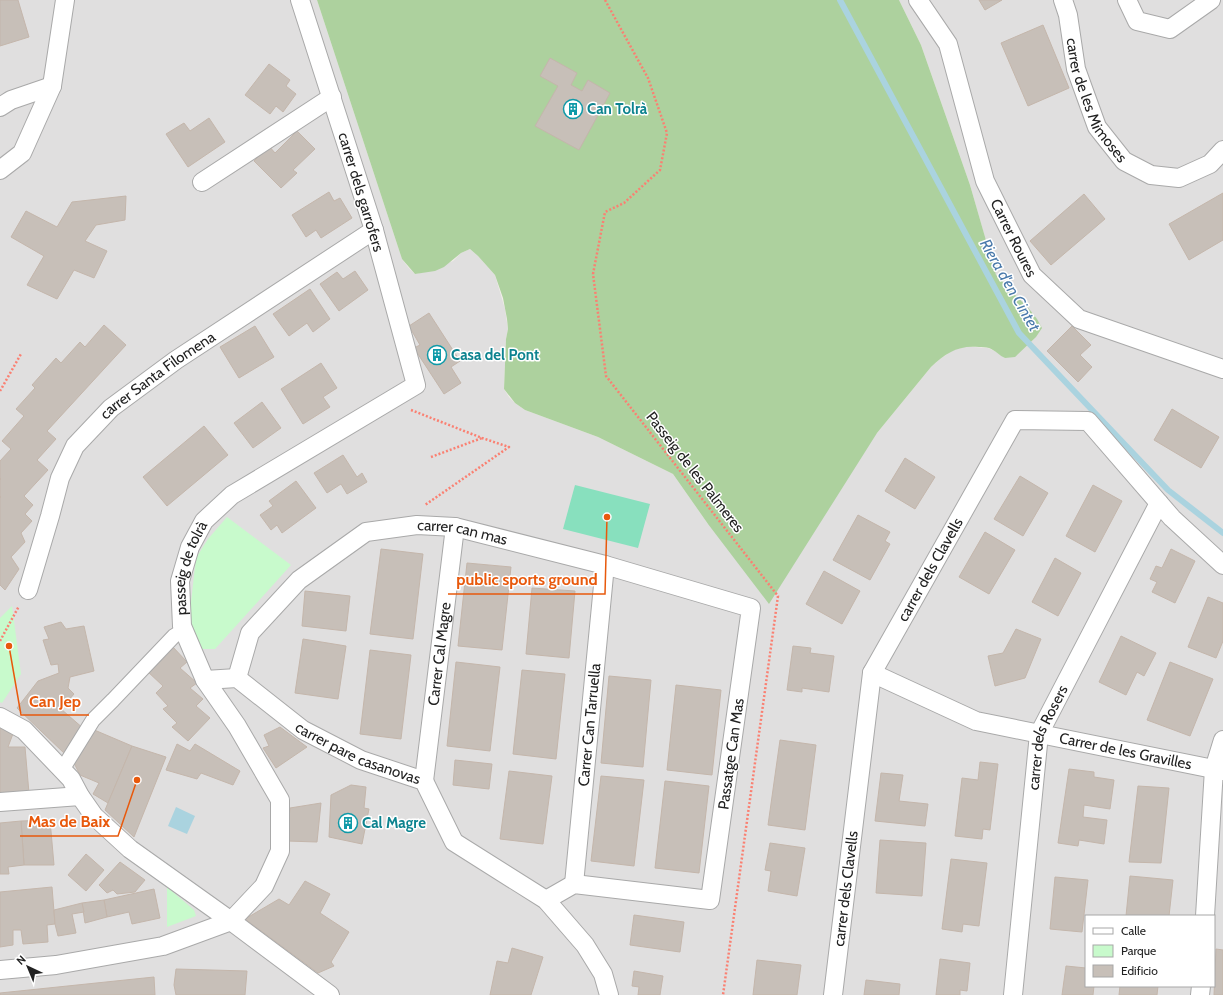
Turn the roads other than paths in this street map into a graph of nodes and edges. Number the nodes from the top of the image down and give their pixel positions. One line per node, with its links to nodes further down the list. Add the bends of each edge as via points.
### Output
1 (65, 0): 7 (street)
2 (300, 0): 8 (street, carrer dels garrofers)
3 (918, 0): 14 (street, Carrer Roures, via 948,44 986,181 1032,275 1079,319)
4 (1063, 0): 10 (street, carrer de les Mimoses, via 1068,15 1076,69 1097,127 1124,161 1151,175 1179,178 1210,164)
5 (1127, 0): 6 (street, via 1137,21 1170,29)
6 (1211, 0)
7 (52, 86): 9 (street, via 11,100); 11 (street, via 22,153)
8 (332, 97): 12 (street); 13 (street, carrer dels garrofers)
9 (0, 107)
10 (1223, 150)
11 (0, 170)
12 (202, 182)
13 (374, 230): 15 (street, carrer dels garrofers); 20 (street, carrer Santa Filomena, via 176,360 106,413 75,446 60,478)
14 (1223, 369)
15 (416, 385): 22 (street, passeig de tolrà, via 232,495 204,521 190,547 180,581)
16 (1159, 503): 19 (street, carrer dels Clavells); 23 (street, carrer dels Clavells, via 1088,421 1015,420); 27 (street, carrer dels Rosers)
17 (455, 527): 18 (street, carrer can mas); 24 (street, carrer can mas, via 417,525 366,532 299,580 250,633); 31 (street, Carrer Cal Magre)
18 (605, 565): 21 (street, carrer can mas); 34 (street, Carrer Can Tarruella)
19 (1223, 565)
20 (28, 590)
21 (751, 608): 34 (street, Passatge Can Mas, via 710,900)
22 (184, 630): 25 (street, passeig de tolrà); 29 (street, via 174,636 92,720)
23 (872, 673): 27 (street, Carrer de les Gravilles, via 976,722); 41 (street, carrer dels Clavells)
24 (237, 678): 25 (street); 31 (street, carrer pare casanovas, via 303,730 361,760)
25 (205, 680): 37 (street, passeig de tolrà, via 237,726 280,800 280,851 264,886)
26 (0, 717): 29 (street, via 24,730)
27 (1039, 734): 30 (street, Carrer de les Gravilles); 42 (street, carrer dels Rosers)
28 (1223, 740): 30 (street)
29 (62, 770): 32 (street, via 71,779)
30 (1219, 770): 36 (street)
31 (424, 781): 35 (street, carrer pare casanovas, via 454,842)
32 (80, 796): 33 (street); 37 (street, via 94,816 130,849)
33 (0, 802)
34 (574, 884): 35 (street)
35 (546, 900): 40 (street, via 585,945 603,974)
36 (1205, 915)
37 (231, 921): 38 (street, via 163,946 56,964); 39 (street)
38 (0, 970)
39 (330, 995)
40 (609, 995)
41 (833, 995)
42 (1013, 995)

